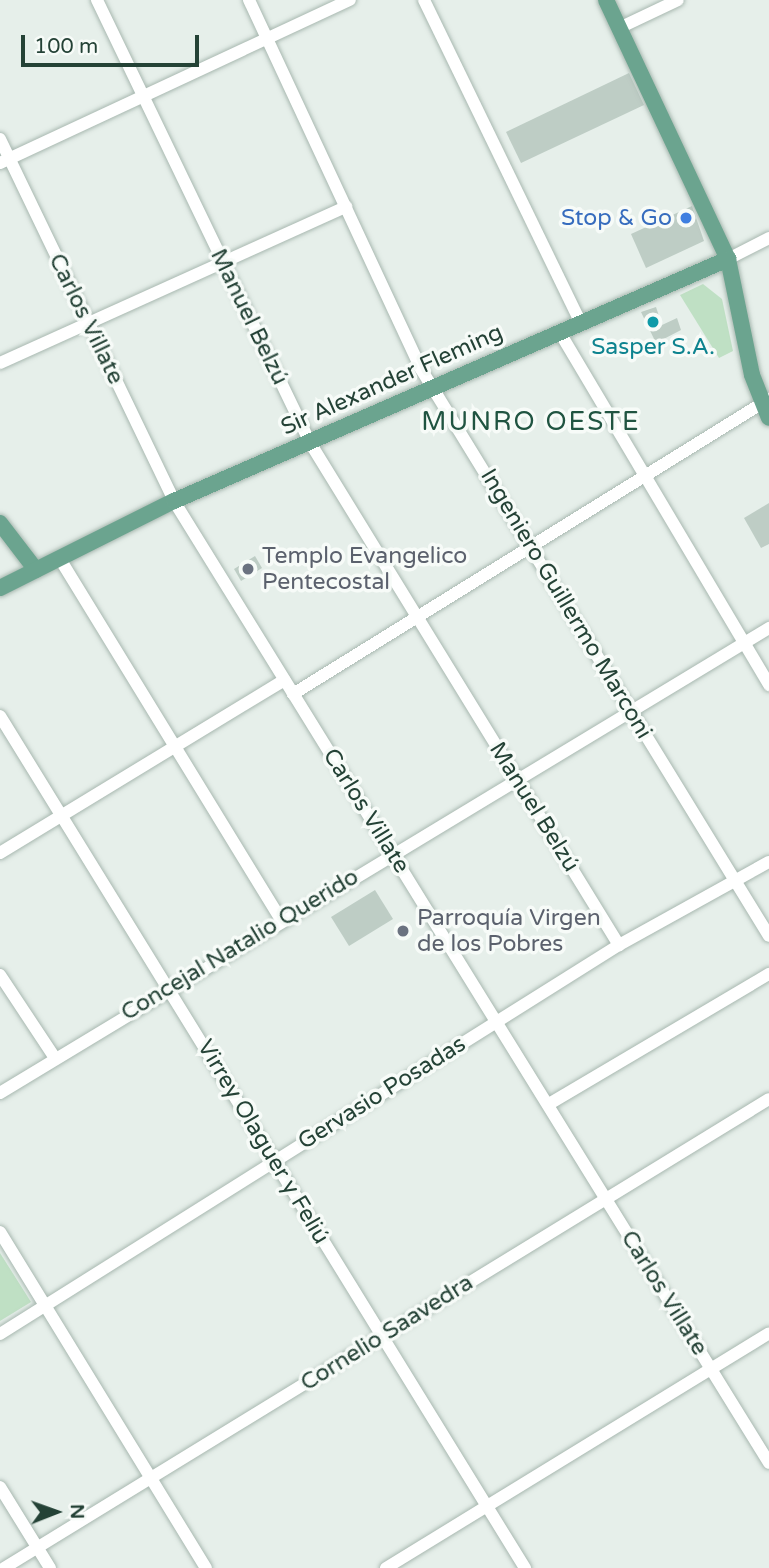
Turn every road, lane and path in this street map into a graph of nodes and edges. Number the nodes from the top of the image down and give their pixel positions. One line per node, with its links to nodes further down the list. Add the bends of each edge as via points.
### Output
1 (97, 0): 9 (street, Manuel Belzú)
2 (249, 0): 8 (street, Ingeniero Guillermo Marconi)
3 (350, 0): 8 (street)
4 (424, 0): 16 (street)
5 (606, 0): 7 (main road)
6 (678, 0): 7 (street)
7 (619, 28): 14 (main road)
8 (268, 38): 9 (street); 12 (street, Ingeniero Guillermo Marconi)
9 (143, 97): 11 (street); 15 (street, Manuel Belzú)
10 (0, 139): 11 (street, Carlos Villate)
11 (5, 161): 17 (street, Carlos Villate)
12 (346, 207): 15 (street); 20 (street, Ingeniero Guillermo Marconi)
13 (769, 238): 14 (street, Sir Alexander Fleming)
14 (728, 259): 16 (main road, Sir Alexander Fleming); 21 (main road)
15 (223, 264): 17 (street); 23 (street, Manuel Belzú)
16 (580, 321): 18 (main road, Sir Alexander Fleming)
17 (88, 324): 19 (street); 25 (street, Carlos Villate)
18 (559, 331): 20 (main road, Sir Alexander Fleming); 24 (street)
19 (0, 363)
20 (433, 387): 23 (main road, Sir Alexander Fleming); 27 (street, Ingeniero Guillermo Marconi)
21 (765, 400): 22 (main road); 24 (street)
22 (769, 418)
23 (309, 442): 25 (main road, Sir Alexander Fleming); 31 (street, Manuel Belzú)
24 (644, 474): 27 (street); 33 (street)
25 (174, 501): 28 (main road, Sir Alexander Fleming); 34 (street, Carlos Villate)
26 (0, 523): 29 (main road)
27 (531, 546): 31 (street); 37 (street, Ingeniero Guillermo Marconi)
28 (60, 559): 29 (main road, Sir Alexander Fleming); 39 (street)
29 (36, 570): 30 (main road, Sir Alexander Fleming)
30 (0, 588)
31 (416, 616): 36 (street); 40 (street, Manuel Belzú)
32 (769, 628): 33 (street, Concejal Natalio Querido)
33 (744, 643): 35 (street); 37 (street, Concejal Natalio Querido)
34 (284, 680): 36 (street, Carlos Villate); 39 (street)
35 (769, 685)
36 (293, 694): 43 (street, Carlos Villate)
37 (633, 713): 40 (street, Concejal Natalio Querido); 45 (street, Ingeniero Guillermo Marconi)
38 (0, 716): 41 (street, Virrey Olaguer y Feliú)
39 (173, 749): 41 (street); 46 (street)
40 (519, 783): 43 (street, Concejal Natalio Querido); 48 (street, Manuel Belzú)
41 (63, 816): 42 (street); 51 (street, Virrey Olaguer y Feliú)
42 (0, 853)
43 (392, 854): 46 (street, Concejal Natalio Querido); 52 (street, Carlos Villate)
44 (769, 862): 45 (street, Gervasio Posadas)
45 (734, 879): 47 (street, Ingeniero Guillermo Marconi); 48 (street, Gervasio Posadas)
46 (281, 919): 51 (street, Concejal Natalio Querido)
47 (769, 936)
48 (619, 945): 52 (street, Gervasio Posadas)
49 (769, 974): 56 (street)
50 (0, 975): 53 (street)
51 (170, 987): 53 (street, Concejal Natalio Querido); 57 (street, Virrey Olaguer y Feliú)
52 (498, 1021): 56 (street, Carlos Villate); 57 (street, Gervasio Posadas)
53 (55, 1058): 54 (street, Concejal Natalio Querido)
54 (0, 1093)
55 (769, 1099): 58 (street, Cornelio Saavedra)
56 (549, 1104): 58 (street, Carlos Villate)
57 (274, 1160): 60 (street, Gervasio Posadas); 63 (street, Virrey Olaguer y Feliú)
58 (606, 1198): 63 (street, Cornelio Saavedra); 64 (street, Carlos Villate)
59 (0, 1232): 60 (street)
60 (45, 1306): 62 (street, Gervasio Posadas); 66 (street)
61 (769, 1333): 64 (street)
62 (0, 1334)
63 (382, 1337): 66 (street, Cornelio Saavedra); 68 (street, Virrey Olaguer y Feliú)
64 (710, 1368): 65 (street, Carlos Villate); 68 (street)
65 (769, 1463)
66 (151, 1478): 69 (street, Cornelio Saavedra); 72 (street)
67 (0, 1487): 69 (street)
68 (488, 1506): 73 (street); 74 (street, Virrey Olaguer y Feliú)
69 (38, 1548): 70 (street, Cornelio Saavedra); 71 (street)
70 (4, 1568)
71 (50, 1568)
72 (206, 1568)
73 (386, 1568)
74 (525, 1568)

